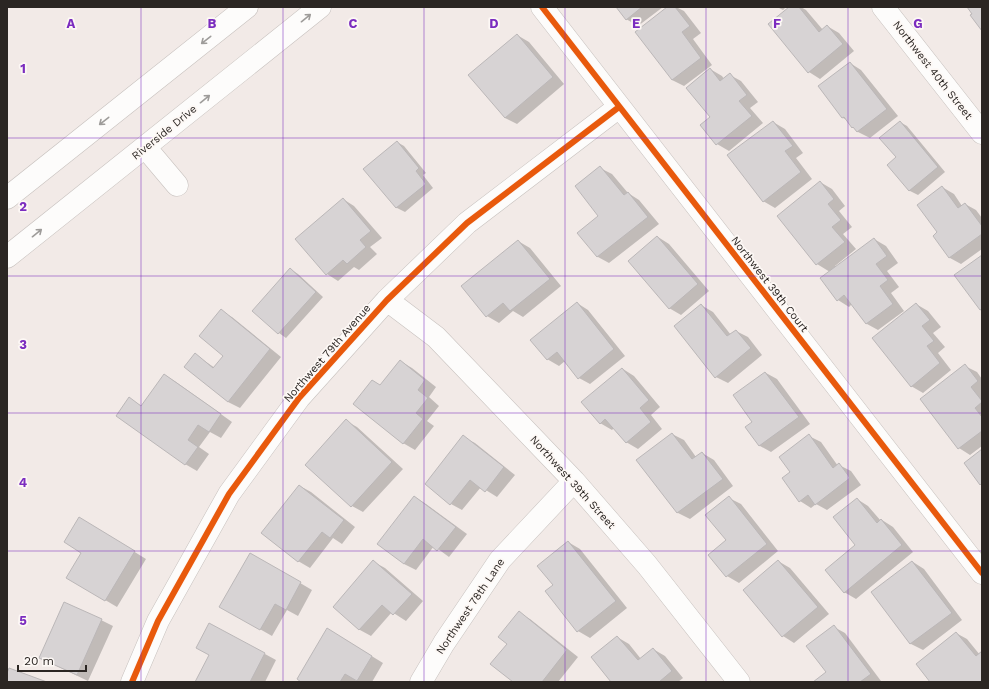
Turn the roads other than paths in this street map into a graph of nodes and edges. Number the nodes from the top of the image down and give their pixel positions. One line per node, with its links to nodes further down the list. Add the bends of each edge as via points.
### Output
1 (247, 7): 9 (street, one-way to 9)
2 (320, 7): 7 (street, Riverside Drive, one-way to 2)
3 (542, 7): 5 (street, Northwest 39th Court)
4 (883, 7): 6 (street, Northwest 40th Street)
5 (619, 106): 11 (street, Northwest 79th Avenue, via 467,223); 13 (street, Northwest 39th Court)
6 (982, 133)
7 (145, 147): 8 (street); 10 (street, Riverside Drive, one-way to 7)
8 (177, 185)
9 (7, 198)
10 (7, 257)
11 (387, 300): 12 (street, Northwest 39th Street, via 436,337); 14 (street, Northwest 79th Avenue, via 299,398 229,494 158,621)
12 (574, 481): 15 (street, Northwest 78th Lane, via 500,560); 16 (street, Northwest 39th Street, via 647,565)
13 (982, 573)
14 (132, 682)
15 (421, 682)
16 (739, 682)

